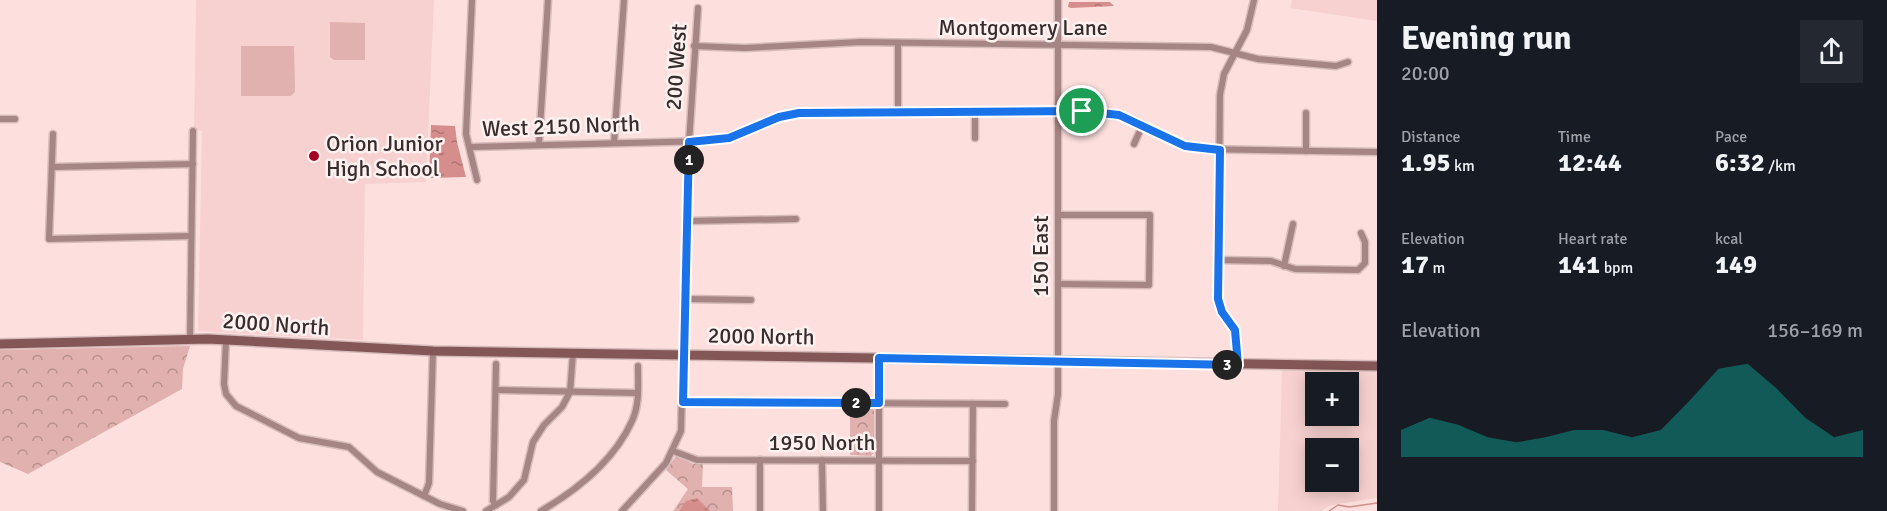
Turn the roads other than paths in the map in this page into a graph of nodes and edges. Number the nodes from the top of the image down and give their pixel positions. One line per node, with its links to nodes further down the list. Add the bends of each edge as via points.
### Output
1 (472, 0): 26 (street, via 466,134)
2 (548, 0): 24 (street)
3 (624, 0): 23 (street)
4 (1058, 0): 8 (street, 150 East)
5 (1254, 0): 10 (street, via 1247,30)
6 (698, 8): 9 (street, 200 West)
7 (898, 44): 8 (street, Montgomery Lane); 9 (street, Montgomery Lane); 14 (street)
8 (1059, 44): 10 (street, Montgomery Lane, via 1211,48); 13 (street, 150 East)
9 (694, 46): 22 (street, 200 West)
10 (1235, 54): 11 (street, Montgomery Lane, via 1336,66); 27 (street, via 1221,88)
11 (1348, 62)
12 (975, 112): 13 (street, West 2150 North); 14 (street, West 2150 North); 21 (street)
13 (1060, 112): 18 (street, West 2150 North, via 1119,115); 33 (street, 150 East)
14 (898, 113): 22 (street, West 2150 North, via 799,113 729,138)
15 (1306, 114): 28 (street)
16 (0, 119): 17 (street)
17 (15, 119)
18 (1143, 124): 25 (street); 27 (street, West 2150 North, via 1185,146)
19 (193, 130): 30 (street)
20 (53, 134): 31 (street)
21 (975, 138)
22 (689, 142): 23 (street, West 2150 North); 35 (street, 200 West)
23 (615, 143): 24 (street, West 2150 North)
24 (539, 144): 26 (street, West 2150 North)
25 (1134, 144)
26 (471, 147): 32 (street)
27 (1220, 150): 28 (street, West 2150 North); 39 (street)
28 (1306, 151): 29 (street, West 2150 North)
29 (1377, 152)
30 (193, 164): 31 (street); 38 (street)
31 (53, 167): 38 (street, via 49,239)
32 (477, 180)
33 (1058, 215): 41 (street, 150 East); 41 (street, via 1150,215 1149,285)
34 (796, 219): 35 (street)
35 (688, 221): 42 (street, 200 West)
36 (1293, 224): 40 (street)
37 (1362, 233): 40 (street, via 1363,267 1358,270 1295,270)
38 (192, 236): 44 (street)
39 (1218, 260): 40 (street, via 1271,261); 53 (street, via 1218,299 1235,330)
40 (1284, 266)
41 (1058, 284): 51 (street, 150 East)
42 (686, 299): 43 (street); 49 (street, 200 West)
43 (751, 300)
44 (190, 339): 45 (street, 2000 North); 46 (street, 2000 North)
45 (226, 340): 47 (street, 2000 North); 68 (street, via 224,384 226,394 236,406 299,438 349,447 377,472)
46 (0, 344)
47 (433, 351): 48 (street, 2000 North); 68 (street, via 429,483)
48 (573, 353): 49 (street, 2000 North); 57 (street)
49 (684, 355): 50 (street, 2000 North); 59 (street, 200 West)
50 (879, 358): 51 (street, 2000 North); 60 (street)
51 (1058, 361): 53 (street, 2000 North); 78 (street, 150 East)
52 (496, 364): 56 (street)
53 (1238, 365): 55 (street, 2000 North)
54 (638, 366): 58 (street)
55 (1377, 366)
56 (496, 390): 57 (street); 69 (street)
57 (570, 392): 58 (street); 69 (street, via 533,442 527,470 516,490)
58 (638, 393): 72 (street, via 633,420 611,453 574,491)
59 (683, 402): 60 (street); 63 (street, 200 West, via 681,431)
60 (879, 403): 61 (street); 66 (street)
61 (973, 404): 62 (street); 67 (street)
62 (1005, 404)
63 (674, 451): 64 (street, 1950 North, via 697,460); 73 (street)
64 (760, 460): 65 (street, 1950 North); 74 (street)
65 (822, 460): 66 (street, 1950 North); 75 (street)
66 (879, 461): 67 (street, 1950 North); 76 (street)
67 (973, 461): 77 (street)
68 (424, 496): 70 (street)
69 (496, 505): 71 (street)
70 (463, 511)
71 (486, 511)
72 (541, 511)
73 (622, 511)
74 (760, 511)
75 (823, 511)
76 (879, 511)
77 (972, 511)
78 (1054, 511)

